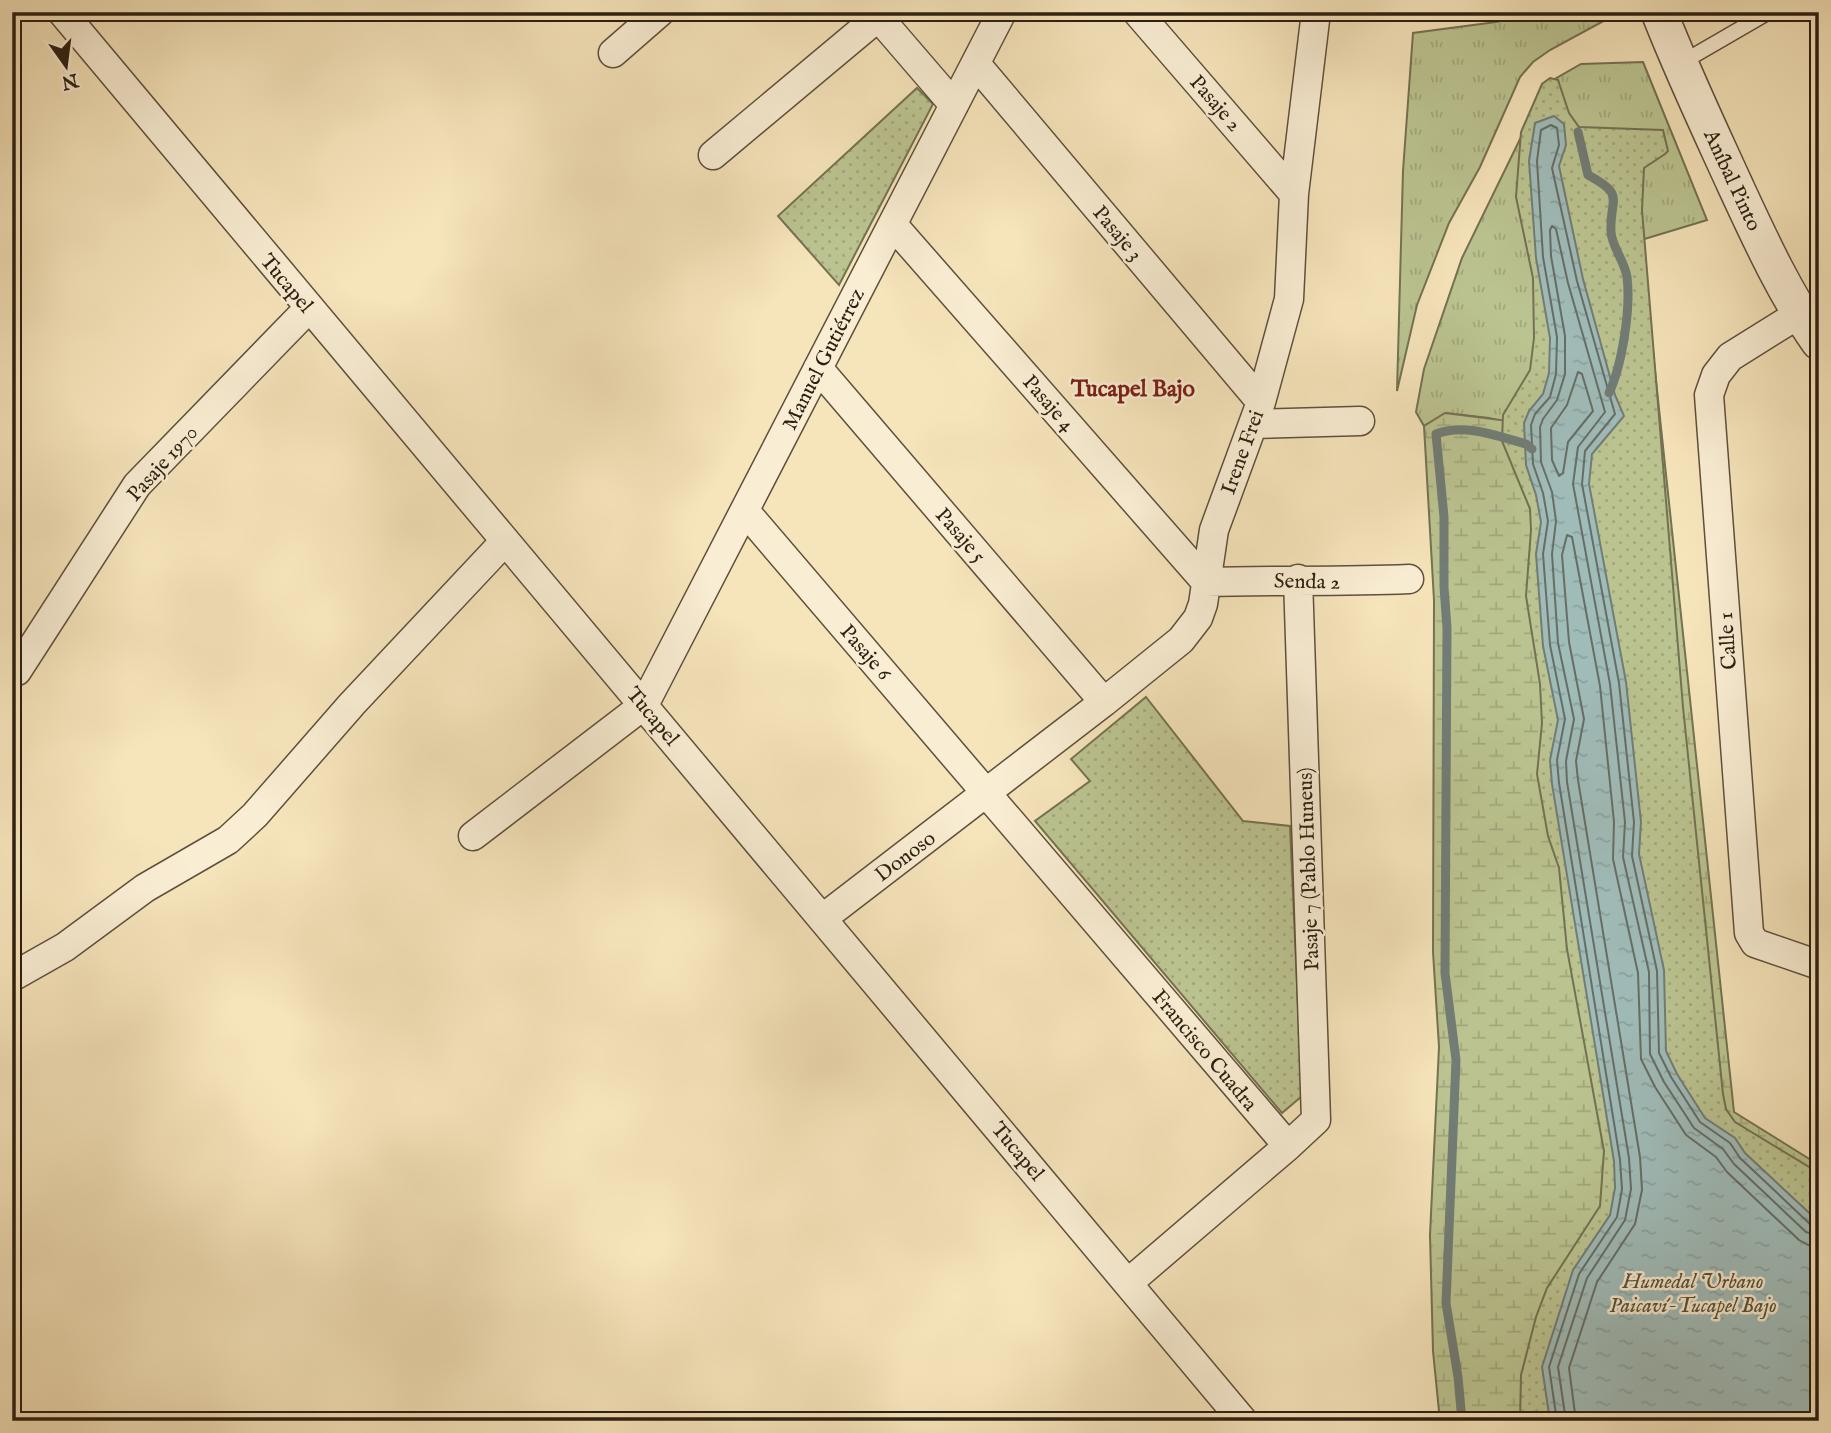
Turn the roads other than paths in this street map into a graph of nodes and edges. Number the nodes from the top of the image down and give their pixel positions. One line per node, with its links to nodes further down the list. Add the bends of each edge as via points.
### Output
1 (62, 12): 16 (street, Tucapel)
2 (660, 12): 9 (street)
3 (1002, 12): 10 (street, Manuel Gutiérrez)
4 (1138, 12): 14 (street, Pasaje 2)
5 (1316, 12): 14 (street, Irene Frei)
6 (1658, 12): 11 (street, Aníbal Pinto)
7 (1769, 12): 11 (lane)
8 (876, 14): 12 (street); 13 (street)
9 (613, 53)
10 (976, 64): 12 (street, Manuel Gutiérrez); 20 (street, Pasaje 3)
11 (1680, 64): 17 (street, Aníbal Pinto)
12 (954, 105): 15 (street, Manuel Gutiérrez)
13 (713, 155)
14 (1294, 194): 20 (street, Irene Frei, via 1289,299)
15 (893, 225): 19 (street, Manuel Gutiérrez); 26 (street, Pasaje 4)
16 (309, 309): 23 (street, Tucapel); 27 (street, Pasaje 1970, via 137,485)
17 (1799, 314): 18 (street, Aníbal Pinto); 33 (street, Calle 1, via 1730,358 1716,374 1709,395 1749,933 1755,943)
18 (1819, 342)
19 (818, 368): 22 (street, Manuel Gutiérrez); 28 (street, Pasaje 5)
20 (1257, 413): 21 (street); 26 (street, Irene Frei, via 1214,530)
21 (1360, 421)
22 (745, 511): 29 (street, Manuel Gutiérrez); 30 (street, Pasaje 6)
23 (505, 541): 29 (street, Tucapel); 34 (street, via 228,840 145,888 65,947)
24 (1298, 579): 25 (street, Senda 2); 26 (street, Senda 2); 35 (street, Pasaje 7 (Pablo Huneus), via 1316,1120)
25 (1409, 579)
26 (1206, 582): 28 (street, Irene Frei, via 1203,604 1192,628)
27 (18, 671)
28 (1104, 702): 30 (street, Irene Frei)
29 (644, 705): 31 (street); 32 (street, Tucapel)
30 (987, 793): 32 (street, Donoso); 35 (street, Francisco Cuadra)
31 (473, 836)
32 (823, 918): 36 (street, Tucapel)
33 (1819, 965)
34 (12, 977)
35 (1288, 1146): 36 (street)
36 (1128, 1283): 37 (street, Tucapel)
37 (1244, 1421)

